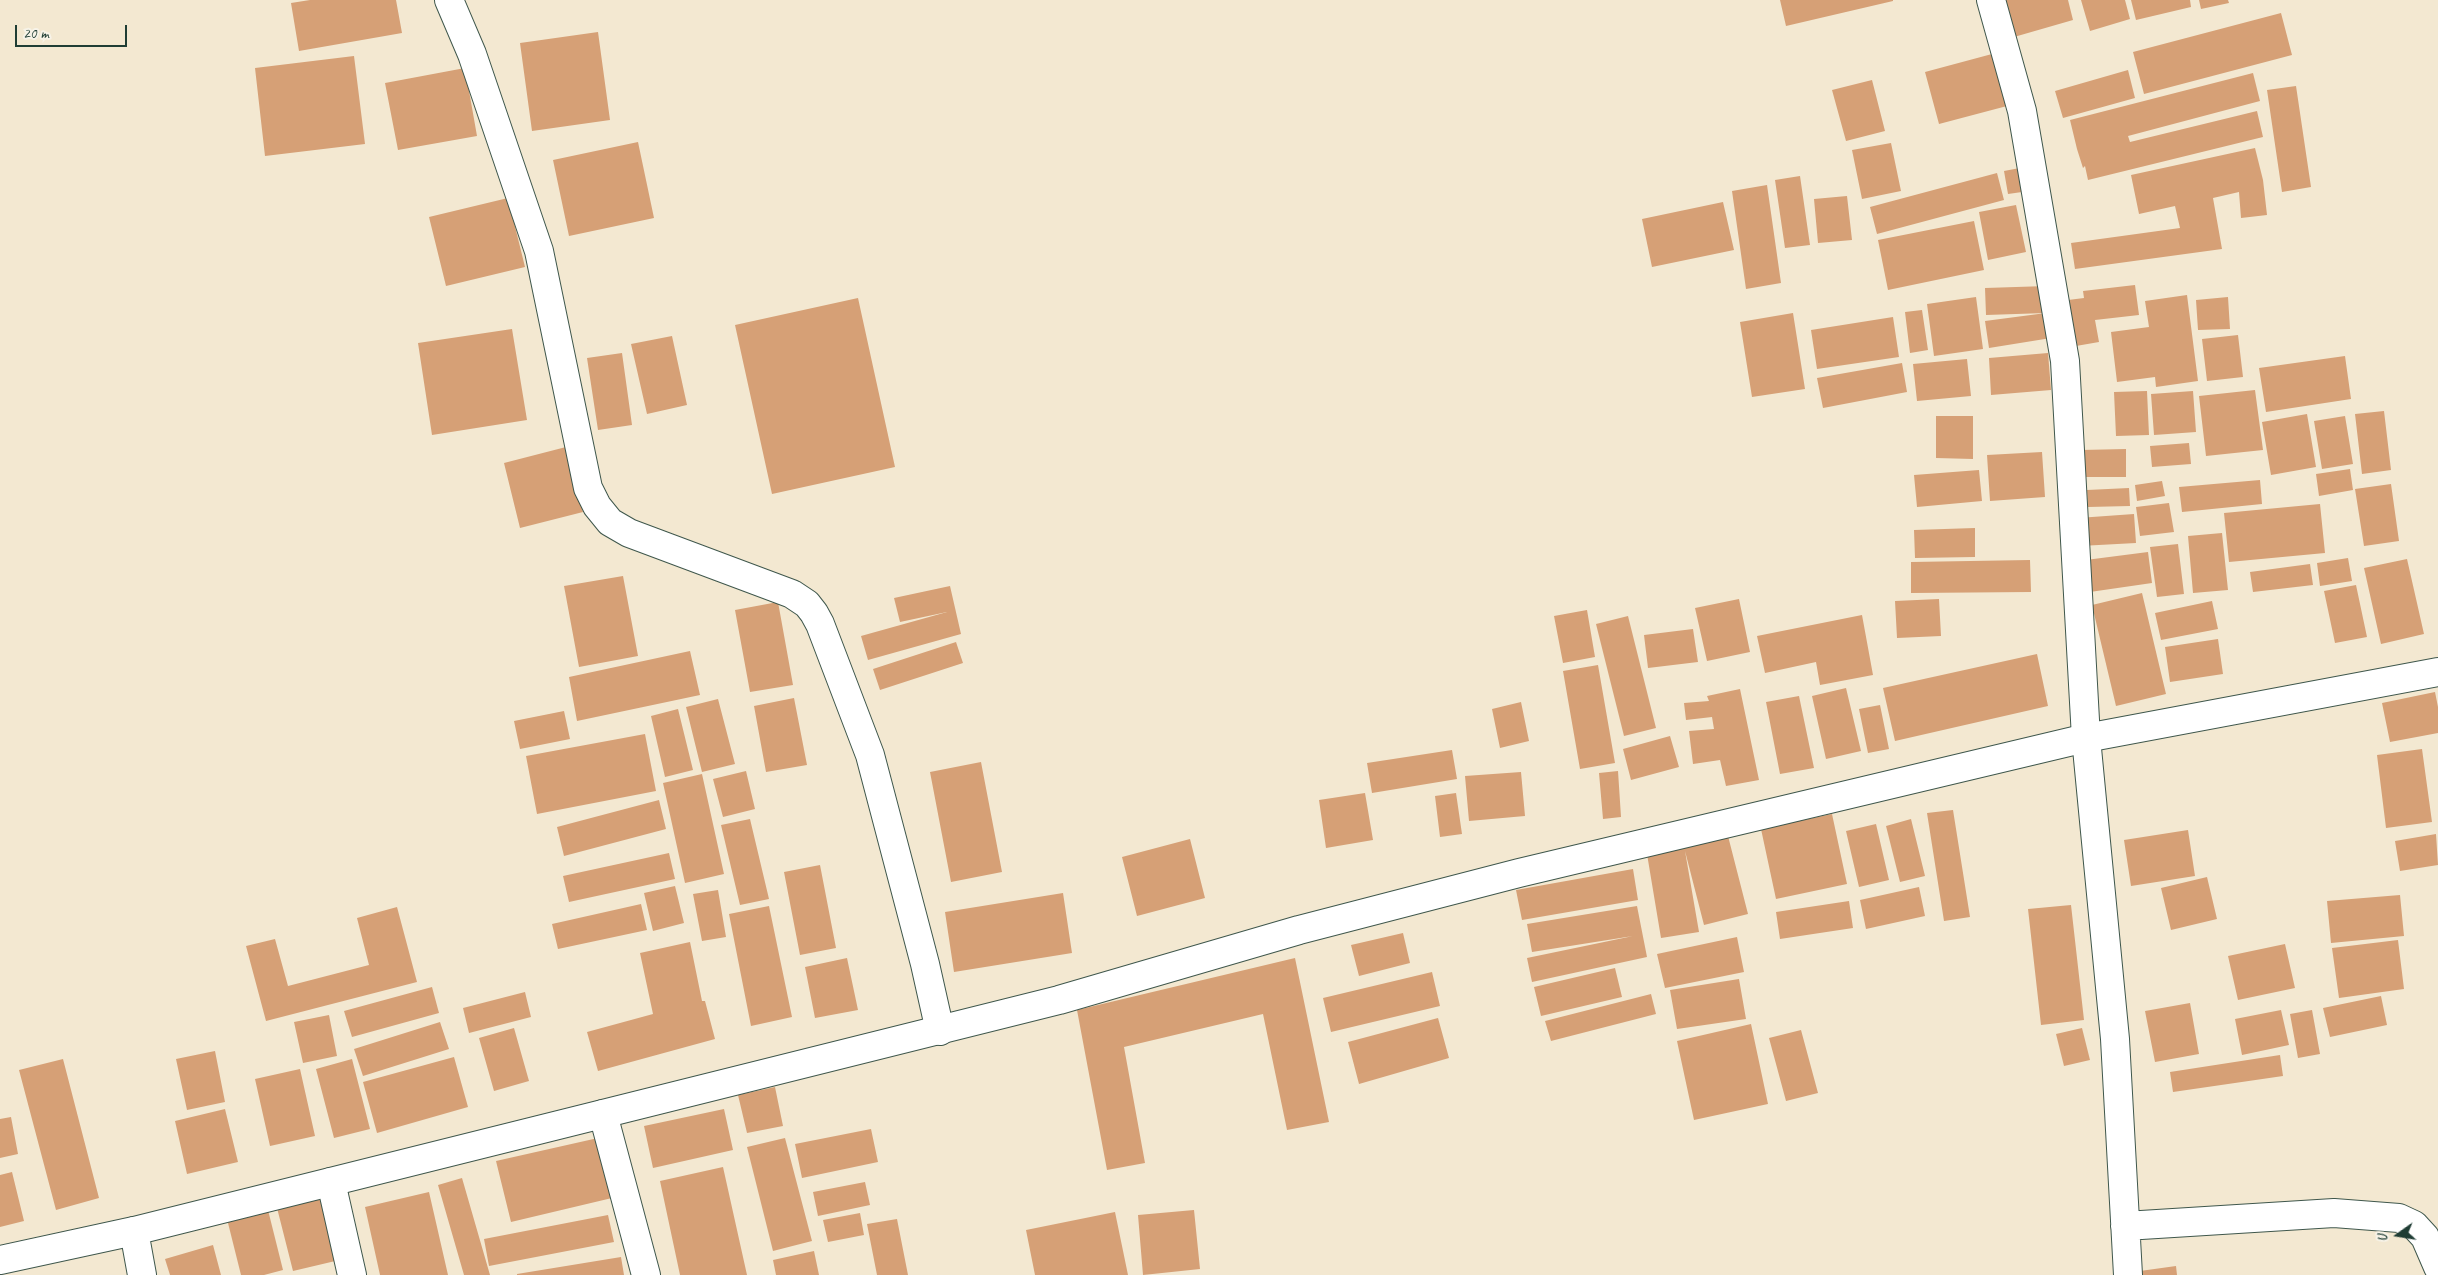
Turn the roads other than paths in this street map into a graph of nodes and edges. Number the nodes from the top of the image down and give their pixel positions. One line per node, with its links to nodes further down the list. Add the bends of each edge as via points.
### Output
1 (449, 0): 5 (street, via 472,54 538,251 588,488 610,522 629,533 792,594 814,612 870,755)
2 (1991, 0): 4 (street, via 2022,111 2065,361)
3 (2438, 672): 4 (street)
4 (2086, 738): 5 (street, via 1519,872); 8 (street, via 2115,1039)
5 (940, 1031): 6 (street)
6 (603, 1114): 7 (street); 14 (street)
7 (331, 1182): 9 (street); 13 (street)
8 (2125, 1226): 11 (street, via 2334,1213 2399,1218 2414,1225 2425,1237); 15 (street)
9 (134, 1231): 10 (street); 12 (street)
10 (0, 1260)
11 (2438, 1267)
12 (142, 1275)
13 (352, 1275)
14 (646, 1275)
15 (2128, 1275)

